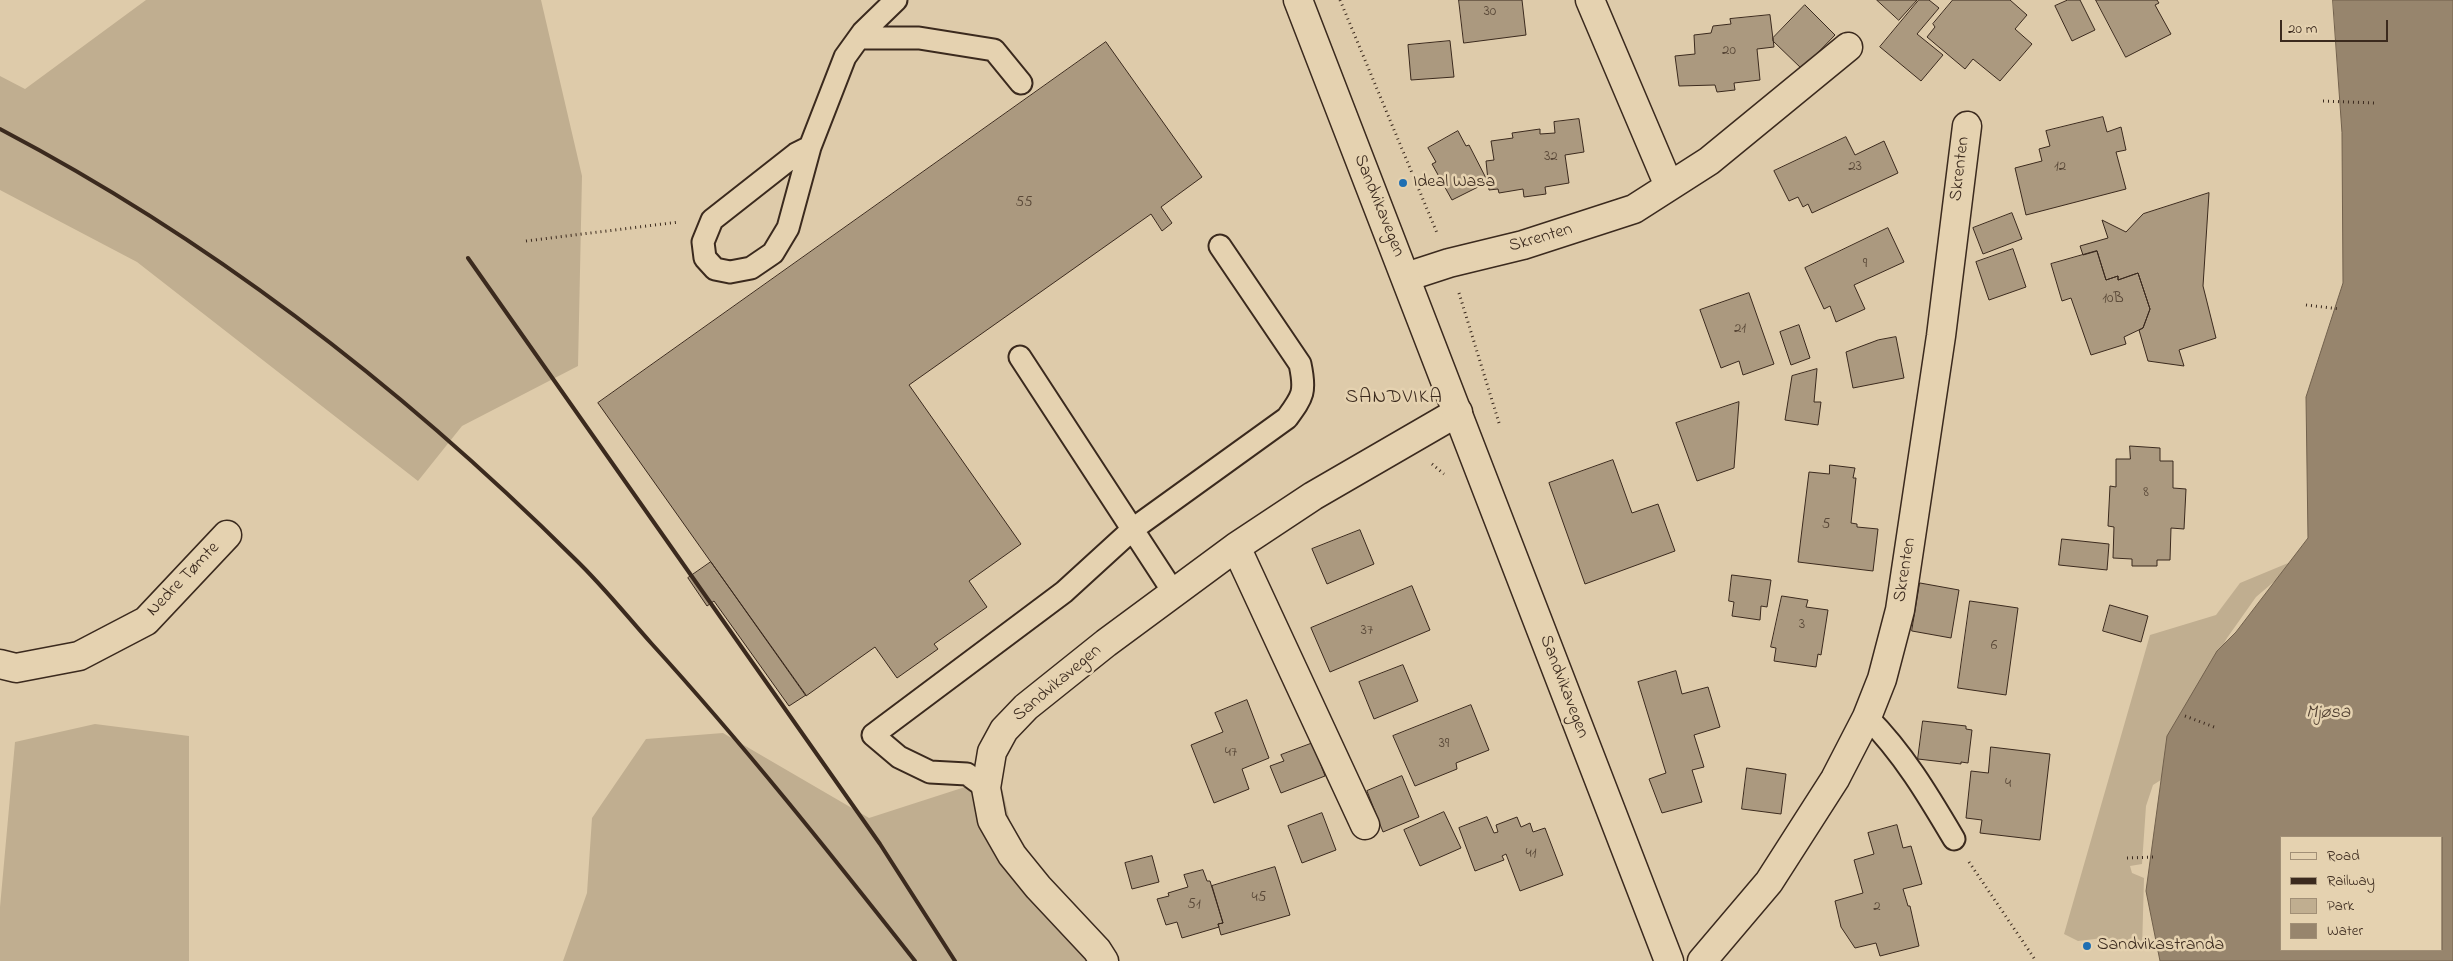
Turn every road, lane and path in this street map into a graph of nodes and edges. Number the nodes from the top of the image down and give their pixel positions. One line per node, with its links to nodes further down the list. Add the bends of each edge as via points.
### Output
1 (896, 0): 5 (lane)
2 (1298, 0): 17 (street, Sandvikavegen)
3 (1340, 0): 16 (path)
4 (1590, 0): 12 (street)
5 (859, 38): 7 (lane, via 919,38 994,50); 11 (lane, via 841,65)
6 (1848, 47): 12 (street, Skrenten, via 1709,161)
7 (1021, 83)
8 (2323, 101): 9 (path)
9 (2374, 103)
10 (1967, 126): 28 (street, Skrenten, via 1942,336 1900,610 1882,679)
11 (810, 147): 13 (lane, via 796,154); 13 (lane, via 788,228 773,253 751,268 730,272 715,269 704,258 702,242)
12 (1669, 186): 16 (street, Skrenten, via 1634,209 1523,245)
13 (712, 220): 14 (path, via 652,224)
14 (526, 241)
15 (1220, 246): 23 (lane, via 1300,364 1304,381 1302,398 1287,418)
16 (1449, 263): 17 (street, Skrenten); 22 (path)
17 (1406, 277): 21 (street, Sandvikavegen)
18 (2306, 305): 19 (path)
19 (2340, 309)
20 (1020, 357): 23 (lane)
21 (1458, 412): 25 (street, Sandvikavegen, via 1313,496); 37 (street, Sandvikavegen)
22 (1499, 424)
23 (1133, 529): 26 (lane); 31 (lane, via 1064,592 873,735 899,757 930,772 966,774)
24 (227, 535): 27 (street, Nedre Tømte, via 146,620 79,656 16,668)
25 (1236, 547): 26 (street, Sandvikavegen); 32 (street)
26 (1174, 592): 31 (street, Sandvikavegen, via 1026,707 1004,730 992,752)
27 (0, 664)
28 (1866, 716): 33 (lane, via 1907,763); 38 (street, Skrenten, via 1835,779 1769,882)
29 (2185, 716): 30 (path)
30 (2214, 727)
31 (986, 788): 36 (street, Sandvikavegen, via 992,820 1012,855)
32 (1365, 825)
33 (1954, 838): 39 (path)
34 (2155, 857): 35 (path)
35 (2127, 858)
36 (1104, 961)
37 (1669, 961)
38 (1702, 961)
39 (2036, 961)

